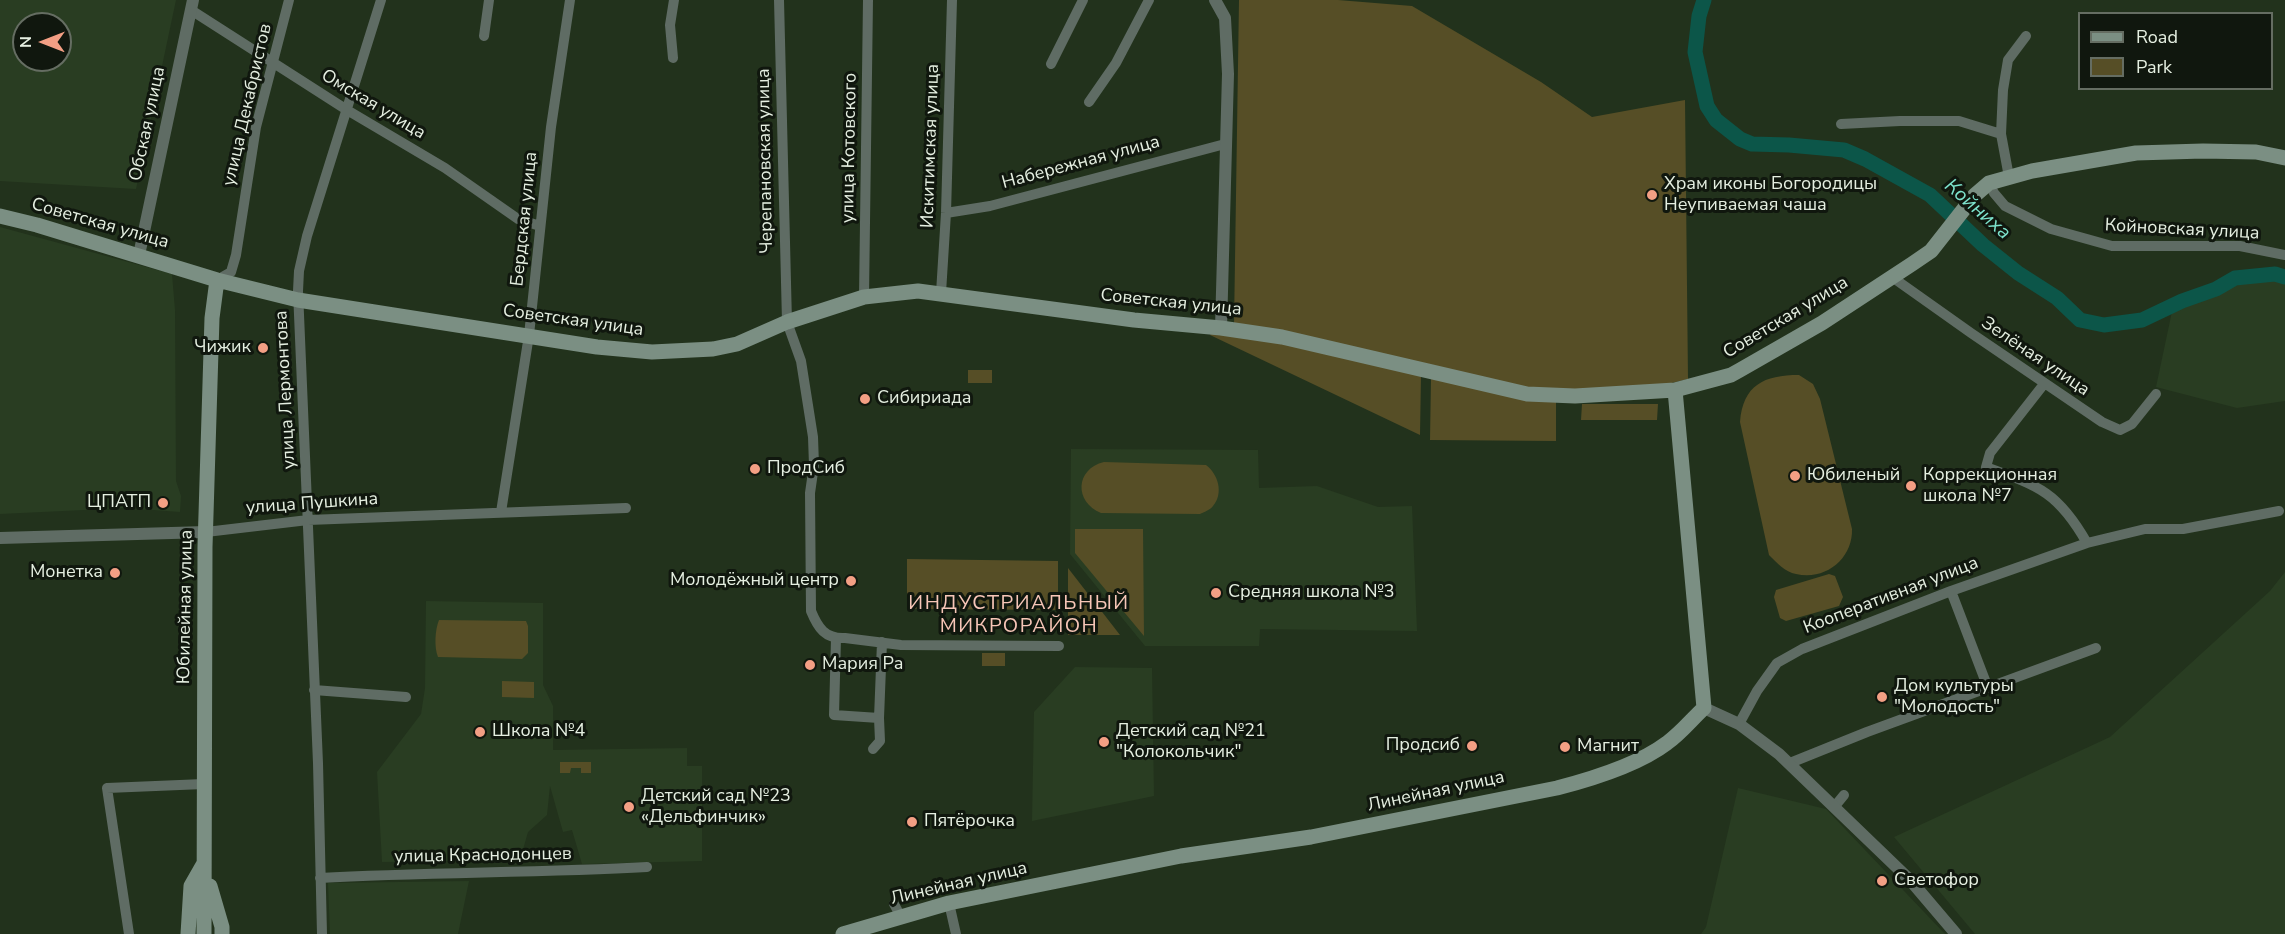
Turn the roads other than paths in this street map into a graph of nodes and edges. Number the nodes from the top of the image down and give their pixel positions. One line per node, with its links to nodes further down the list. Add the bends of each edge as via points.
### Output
1 (289, 0): 16 (street, улица Декабристов)
2 (381, 0): 19 (street, улица Лермонтова)
3 (489, 0): 13 (street)
4 (570, 0): 28 (street, Бердская улица)
5 (674, 0): 15 (street, via 670,25)
6 (779, 0): 36 (street, Черепановская улица)
7 (868, 0): 34 (street, улица Котовского)
8 (952, 0): 26 (street, Искитимская улица)
9 (1083, 0): 17 (street)
10 (1149, 0): 18 (street, via 1116,63)
11 (1215, 0): 22 (street, via 1225,18)
12 (192, 5): 16 (street, Омская улица); 29 (street, Обская улица)
13 (484, 36)
14 (2026, 36): 21 (street, via 2008,60)
15 (673, 58)
16 (274, 64): 19 (street, Омская улица); 32 (street, улица Декабристов, via 256,127 236,255 231,272)
17 (1050, 64)
18 (1089, 102)
19 (347, 110): 28 (street, Омская улица, via 445,168 518,219); 35 (street, улица Лермонтова, via 307,236 299,271)
20 (1841, 124): 21 (street, via 1959,121)
21 (2001, 134): 24 (street)
22 (1225, 144): 26 (street, Набережная улица, via 990,206); 37 (street)
23 (2285, 158): 24 (main road, Советская улица, via 2256,152 2136,153)
24 (2009, 177): 25 (main road, Советская улица)
25 (1989, 183): 30 (street, Койновская улица, via 2005,206 2051,229 2112,246 2240,246); 31 (main road, Советская улица, via 1931,251)
26 (946, 213): 33 (street, Искитимская улица)
27 (0, 216): 29 (main road, Советская улица)
28 (540, 226): 38 (street, Бердская улица)
29 (139, 255): 32 (main road, Советская улица)
30 (2285, 255)
31 (1892, 277): 39 (street, Зелёная улица); 40 (main road, Советская улица, via 1731,375)
32 (217, 280): 35 (main road, Советская улица); 46 (main road, Юбилейная улица, via 212,318)
33 (941, 293): 34 (main road, Советская улица, via 918,291); 37 (main road, Советская улица)
34 (864, 297): 36 (main road, Советская улица)
35 (298, 300): 38 (main road, Советская улица); 45 (street, улица Лермонтова)
36 (787, 322): 38 (main road, Советская улица, via 736,344 704,350 652,352); 50 (street, Черепановская улица, via 801,361 813,437 811,611 818,628)
37 (1221, 328): 40 (main road, Советская улица, via 1282,337 1527,394 1575,396)
38 (529, 335): 44 (street, Бердская улица)
39 (2044, 384): 41 (street, Зелёная улица, via 2120,430 2132,424); 48 (street, via 1990,453 1986,467 2034,484 2059,502)
40 (1675, 390): 57 (main road)
41 (2156, 394)
42 (626, 508): 44 (street, улица Пушкина)
43 (2279, 511): 48 (street, Кооперативная улица, via 2183,529 2145,529)
44 (501, 512): 45 (street, улица Пушкина)
45 (308, 520): 46 (street, улица Пушкина); 55 (street, улица Лермонтова)
46 (206, 532): 47 (street, улица Пушкина); 62 (main road, Юбилейная улица)
47 (0, 538)
48 (2087, 543): 49 (street, Кооперативная улица)
49 (1951, 591): 54 (street); 59 (street, Кооперативная улица, via 1802,649 1777,663 1756,691)
50 (836, 638): 51 (street); 58 (street, via 834,715)
51 (882, 642): 52 (street); 58 (street)
52 (1059, 646)
53 (2096, 648): 54 (street)
54 (1988, 688): 61 (street)
55 (314, 690): 56 (street); 67 (street, улица Лермонтова)
56 (406, 697)
57 (1704, 708): 59 (street); 68 (main road, Линейная улица, via 1668,743 1582,782 1311,837 1181,856)
58 (879, 718): 60 (street, via 880,741)
59 (1739, 724): 61 (street)
60 (873, 749)
61 (1790, 763): 64 (street)
62 (204, 784): 65 (main road, Юбилейная улица); 69 (street, via 107,788)
63 (1844, 795): 64 (street)
64 (1835, 806): 76 (street, via 1911,881)
65 (205, 862): 70 (main road, via 191,886); 71 (main road, Юбилейная улица); 72 (main road)
66 (647, 867): 67 (street, улица Краснодонцев)
67 (320, 878): 73 (street, улица Лермонтова)
68 (949, 903): 74 (main road, Линейная улица, via 897,911); 75 (street)
69 (129, 934)
70 (188, 934)
71 (204, 934)
72 (222, 934)
73 (322, 934)
74 (843, 934)
75 (956, 934)
76 (1956, 934)

